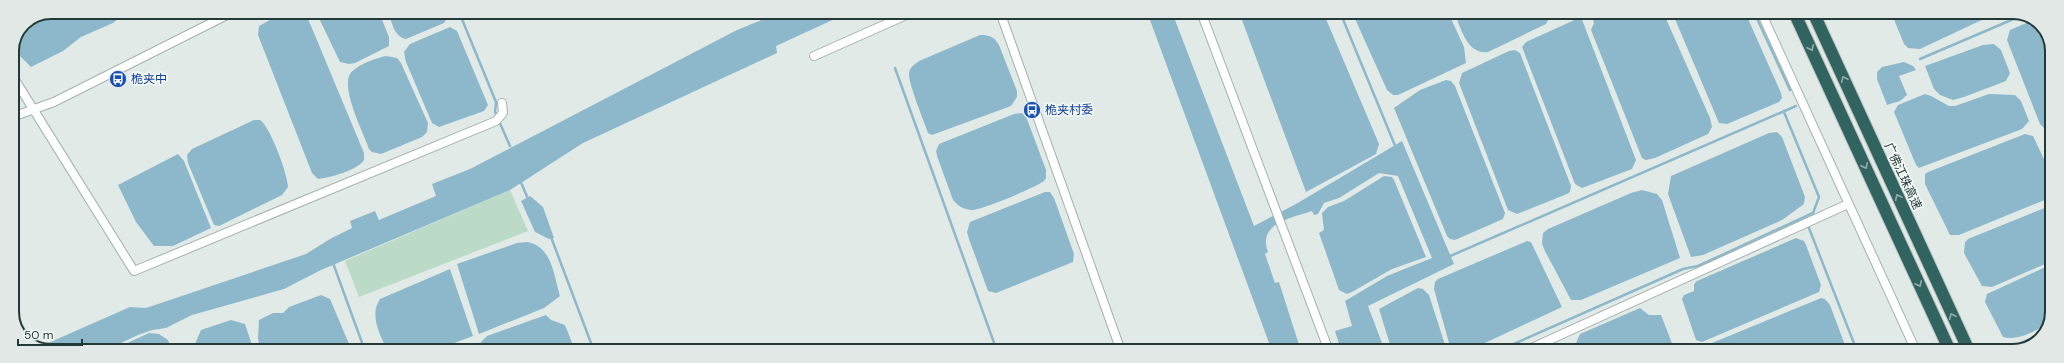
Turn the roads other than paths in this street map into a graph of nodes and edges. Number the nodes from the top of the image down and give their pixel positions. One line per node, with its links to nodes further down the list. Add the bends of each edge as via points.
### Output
1 (219, 19): 11 (street)
2 (897, 19): 8 (street)
3 (1002, 19): 14 (street)
4 (1204, 19): 15 (street)
5 (1763, 19): 13 (street)
6 (1797, 19): 18 (highway, one-way to 18)
7 (1816, 19): 19 (highway, 广佛江珠高速, one-way to 7)
8 (814, 56)
9 (19, 86): 11 (street)
10 (502, 103): 11 (street, via 503,113 496,121 134,271)
11 (34, 110): 12 (street)
12 (19, 115)
13 (1848, 204): 16 (street); 17 (street)
14 (1119, 344)
15 (1326, 344)
16 (1540, 344)
17 (1913, 344)
18 (1947, 344)
19 (1966, 344)

